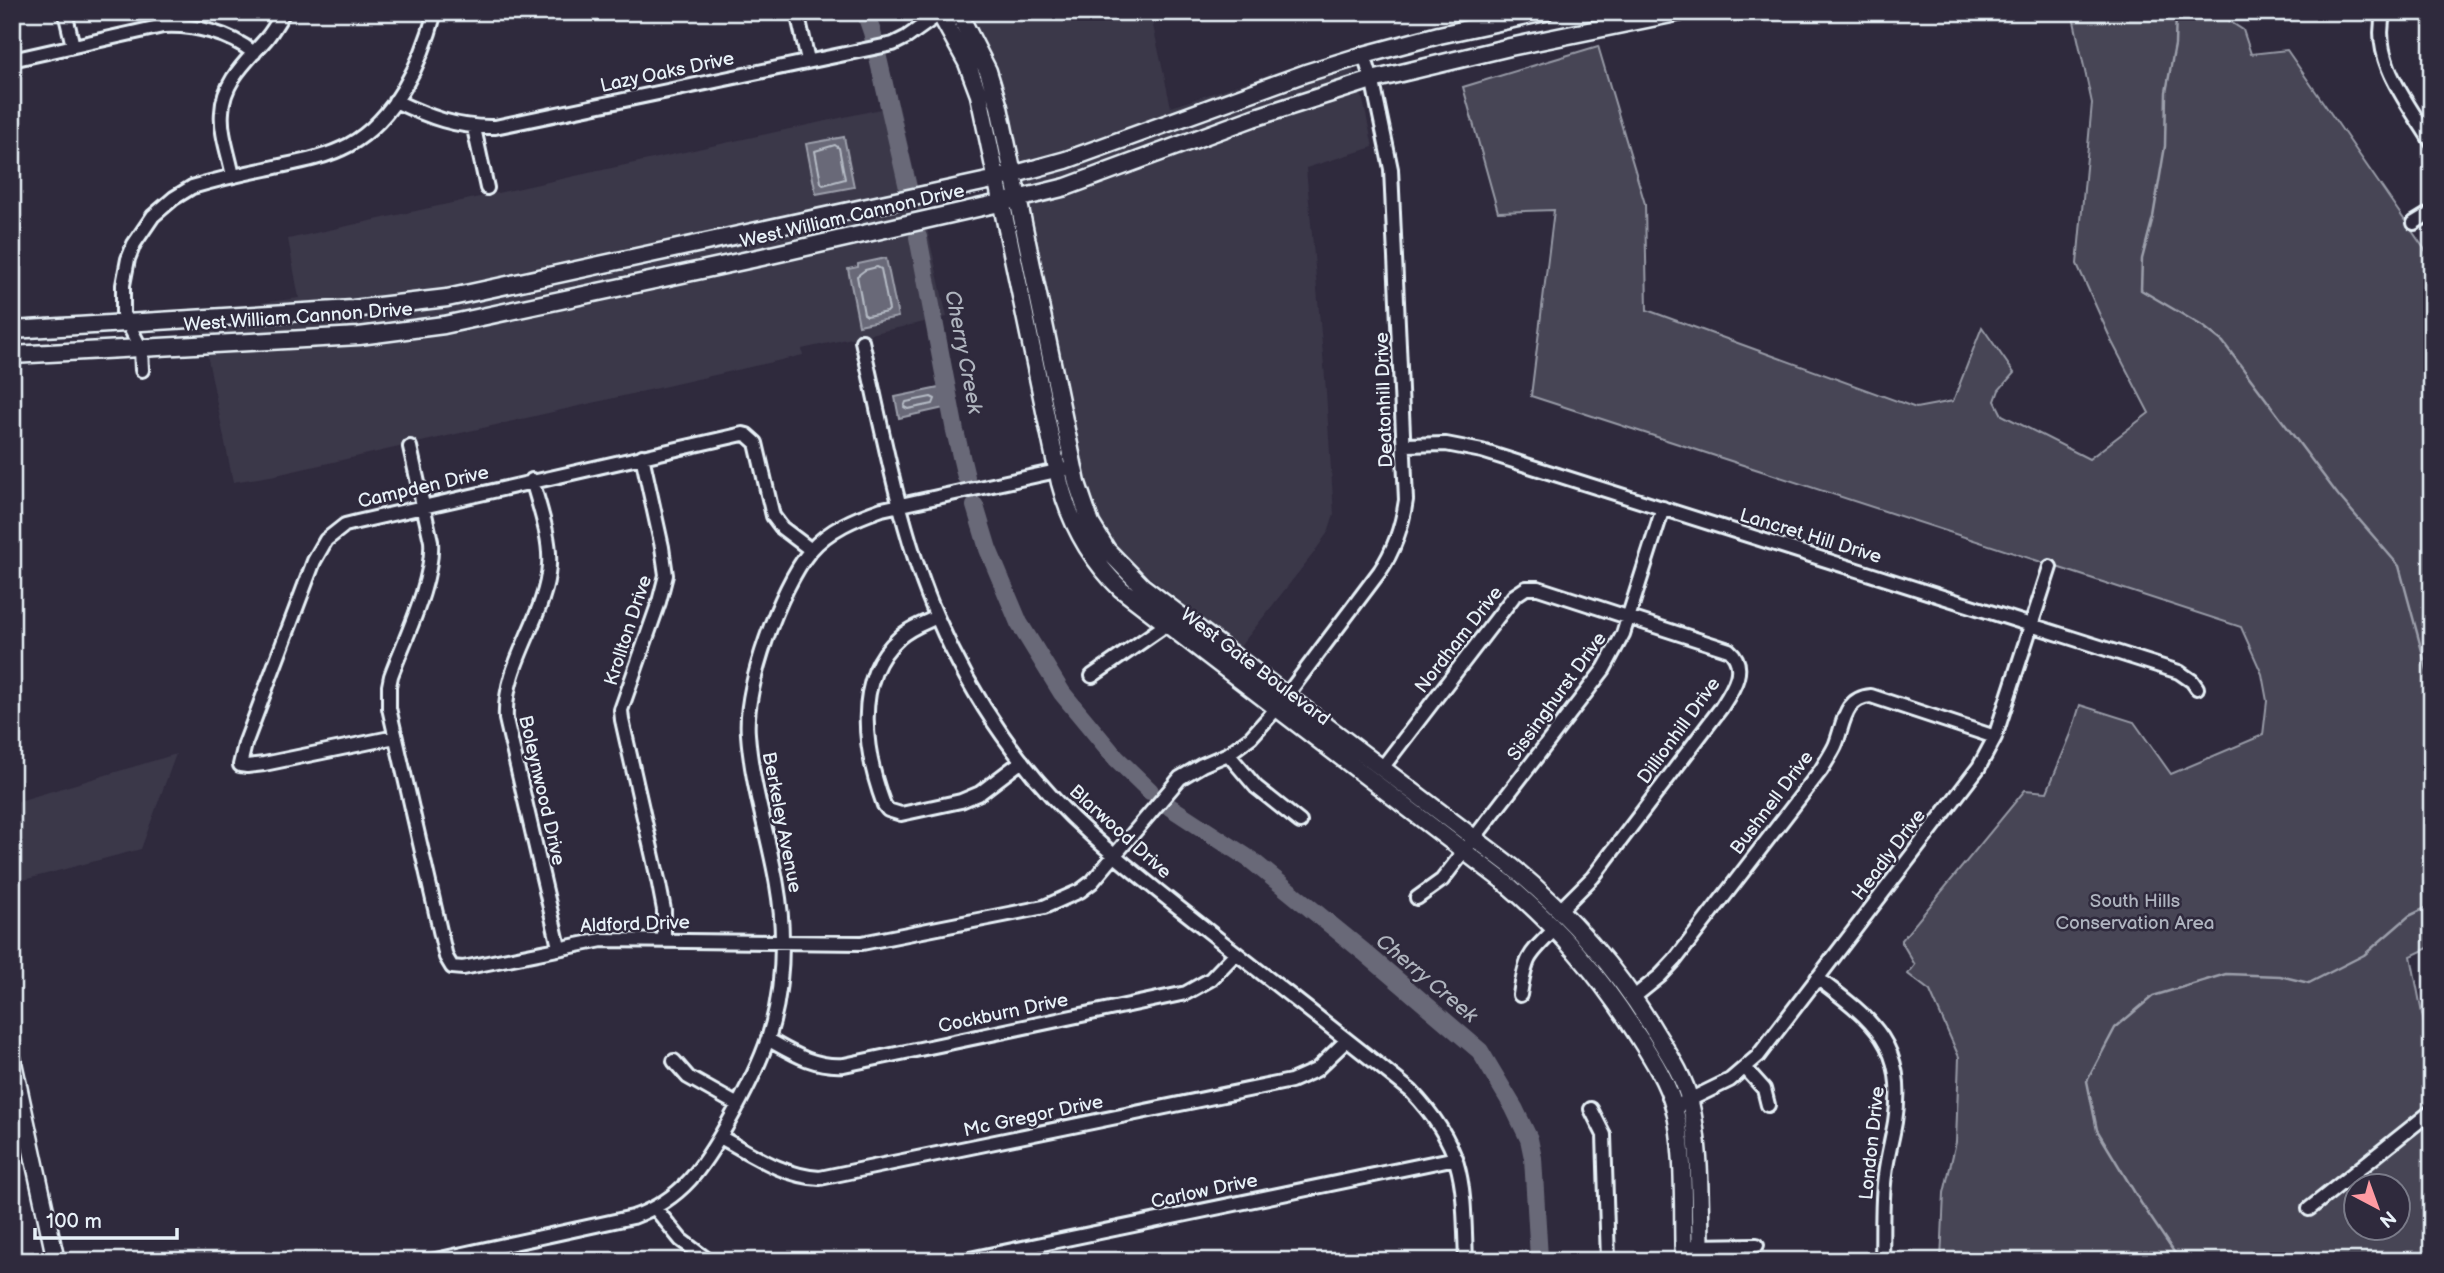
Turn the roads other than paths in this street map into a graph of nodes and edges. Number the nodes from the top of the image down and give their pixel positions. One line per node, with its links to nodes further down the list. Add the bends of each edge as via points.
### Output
1 (65, 12): 10 (street)
2 (284, 12): 11 (street)
3 (435, 12): 16 (street, via 423,49)
4 (797, 12): 14 (street)
5 (958, 12): 22 (main road, West Gate Boulevard, via 988,71 999,107)
6 (1545, 12): 12 (main road, West William Cannon Drive)
7 (1681, 12): 15 (main road, West William Cannon Drive)
8 (2384, 12): 19 (street, via 2383,57)
9 (940, 13): 14 (street, Lazy Oaks Drive, via 900,41); 22 (main road, West Gate Boulevard, via 976,85)
10 (73, 46): 11 (street, via 181,25 234,40); 13 (street)
11 (254, 53): 21 (street, via 230,82 223,100 223,132)
12 (1364, 55): 15 (street, Deatonhill Drive); 17 (main road, West William Cannon Drive)
13 (12, 60)
14 (808, 60): 18 (street, Lazy Oaks Drive)
15 (1372, 80): 20 (main road, West William Cannon Drive); 37 (street, Deatonhill Drive, via 1391,169)
16 (396, 101): 18 (street, Lazy Oaks Drive, via 433,118); 21 (street, via 349,145 304,161)
17 (1161, 124): 20 (main road); 22 (main road, West William Cannon Drive, via 1066,160)
18 (474, 128): 23 (street)
19 (2432, 143)
20 (1173, 148): 24 (main road, West William Cannon Drive, via 1066,187)
21 (233, 176): 29 (street, via 183,192 164,205 142,231 124,274)
22 (1004, 177): 24 (main road, West Gate Boulevard); 27 (main road, West William Cannon Drive)
23 (487, 188)
24 (1009, 201): 28 (main road, West William Cannon Drive); 34 (main road, West Gate Boulevard); 35 (main road, West Gate Boulevard)
25 (2432, 212): 26 (street)
26 (2414, 223)
27 (570, 271): 28 (main road); 29 (main road, West William Cannon Drive, via 399,304)
28 (575, 298): 32 (main road, West William Cannon Drive, via 394,332)
29 (127, 322): 30 (main road, West William Cannon Drive); 32 (street)
30 (12, 330)
31 (863, 341): 43 (street, Blarwood Drive)
32 (141, 349): 33 (main road, West William Cannon Drive); 36 (street)
33 (12, 355)
34 (1053, 360): 35 (main road); 40 (main road, West Gate Boulevard)
35 (1035, 366): 40 (main road, West Gate Boulevard)
36 (142, 370)
37 (1405, 445): 44 (street, Lancret Hill Drive, via 1461,446); 53 (street, Deatonhill Drive, via 1406,500 1394,546)
38 (410, 447): 42 (street, Aldford Drive)
39 (642, 457): 41 (street, Campden Drive); 45 (street, Campden Drive, via 747,435 756,443 773,516); 66 (street, Krollton Drive, via 666,575 621,710 661,891)
40 (1065, 469): 43 (street, Berkeley Avenue); 49 (main road, West Gate Boulevard, via 1066,508 1091,555 1121,589); 53 (main road, West Gate Boulevard, via 1091,524 1124,570)
41 (533, 480): 42 (street, Campden Drive); 68 (street, Boleynwood Drive, via 549,565 510,678 505,706)
42 (423, 505): 54 (street, Aldford Drive, via 431,565 388,686); 54 (street, Campden Drive, via 345,525 326,540 309,573 240,765)
43 (901, 505): 45 (street, Berkeley Avenue, via 850,521); 47 (street, Blarwood Drive)
44 (1663, 508): 48 (street, Sissinghurst Drive); 50 (street, Lancret Hill Drive)
45 (811, 550): 67 (street, Berkeley Avenue, via 791,581 758,662 747,719 750,754 776,870)
46 (2050, 567): 50 (street, Headly Drive)
47 (937, 617): 57 (street, Blarwood Drive, via 971,686); 57 (street, via 894,642 879,664 868,697 870,748 884,806 901,814 961,801 981,793)
48 (1629, 618): 58 (street, Nordham Drive, via 1538,588 1519,591); 60 (street, Sissinghurst Drive, via 1604,669); 64 (street, Dillionhill Drive, via 1729,650 1739,666 1737,679 1721,708 1593,877)
49 (1165, 623): 51 (street); 53 (main road, West Gate Boulevard)
50 (2032, 625): 52 (street, Lancret Hill Drive, via 2179,672); 55 (street, Headly Drive)
51 (1092, 676)
52 (2197, 688)
53 (1282, 701): 56 (street, Aldford Drive, via 1251,737); 58 (main road, West Gate Boulevard); 61 (main road, West Gate Boulevard)
54 (395, 737): 68 (street, Aldford Drive, via 448,963 457,969)
55 (1995, 737): 70 (street, Headly Drive, via 1979,767); 72 (street, Bushnell Drive, via 1871,696 1852,703 1821,770 1675,960)
56 (1228, 754): 59 (street, via 1256,787); 62 (street, Aldford Drive, via 1180,778)
57 (1022, 761): 62 (street, Blarwood Drive)
58 (1382, 768): 60 (main road, West Gate Boulevard)
59 (1300, 822)
60 (1475, 838): 61 (street, Sissinghurst Drive); 64 (main road, West Gate Boulevard)
61 (1465, 852): 63 (street, Sissinghurst Drive, via 1442,880); 65 (main road, West Gate Boulevard)
62 (1114, 855): 67 (street, Aldford Drive, via 1080,891 1044,907 862,943); 69 (street, Blarwood Drive)
63 (1417, 898)
64 (1561, 909): 72 (main road, West Gate Boulevard)
65 (1556, 928): 71 (street, via 1524,964); 78 (main road, West Gate Boulevard, via 1619,1006)
66 (664, 939): 67 (street, Aldford Drive); 68 (street, Aldford Drive, via 602,940)
67 (783, 942): 73 (street, Berkeley Avenue)
68 (559, 947)
69 (1236, 953): 73 (street, Cockburn Drive, via 1211,979 1186,993 844,1065 808,1061); 74 (street, Blarwood Drive)
70 (1817, 978): 77 (street, Headly Drive); 97 (street, London Drive, via 1873,1024 1887,1044 1896,1070 1895,1121 1884,1179)
71 (1520, 995)
72 (1634, 997): 78 (main road, West Gate Boulevard, via 1675,1063)
73 (769, 1040): 79 (street, Berkeley Avenue)
74 (1348, 1040): 83 (street, Mc Gregor Drive, via 1316,1070 1292,1081 820,1178 783,1170); 84 (street, Blarwood Drive, via 1424,1105)
75 (12, 1058): 91 (main road)
76 (674, 1061): 79 (street, via 688,1077)
77 (1745, 1069): 78 (street, Headly Drive); 80 (street, via 1765,1089)
78 (1682, 1103): 88 (main road, West Gate Boulevard, via 1696,1133); 89 (main road, West Gate Boulevard)
79 (738, 1105): 83 (street, Berkeley Avenue)
80 (1768, 1105)
81 (1591, 1109): 96 (street, via 1604,1135)
82 (2432, 1111): 86 (street)
83 (720, 1137): 85 (street, Berkeley Avenue, via 697,1174)
84 (1456, 1158): 94 (street, Carlow Drive); 95 (street, Blarwood Drive, via 1463,1190)
85 (655, 1208): 90 (street, Berkeley Avenue, via 622,1221); 93 (street, via 681,1240)
86 (2309, 1209)
87 (1757, 1245): 88 (street)
88 (1700, 1253): 89 (street)
89 (1684, 1254)
90 (450, 1259): 92 (street, Berkeley Avenue)
91 (55, 1261)
92 (431, 1261)
93 (709, 1261)
94 (960, 1261)
95 (1466, 1261)
96 (1608, 1261)
97 (1882, 1261)

